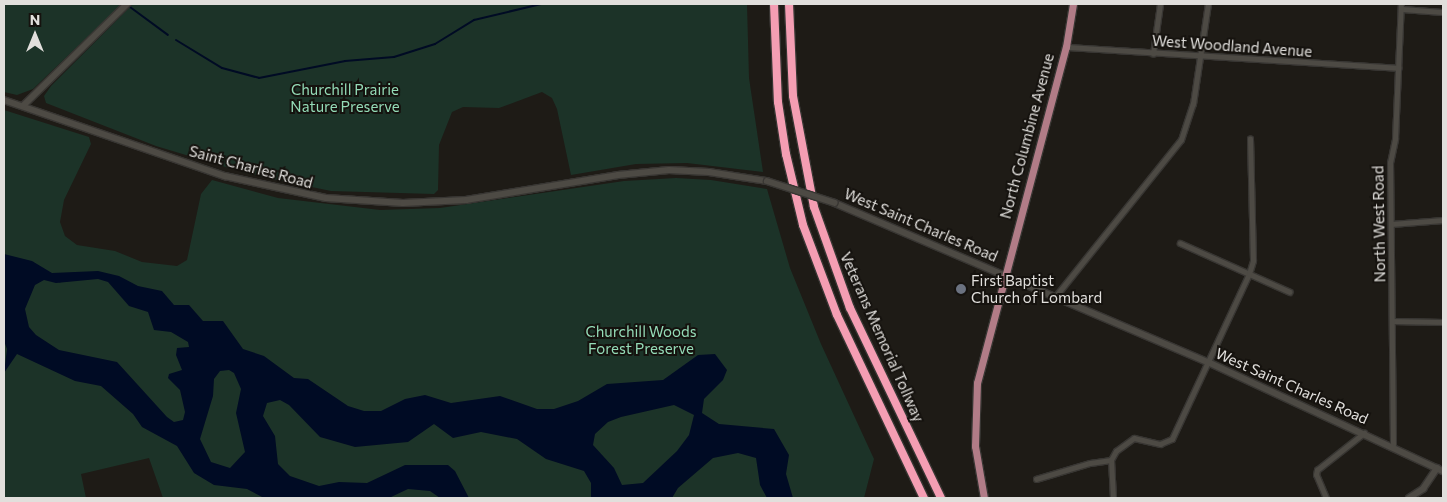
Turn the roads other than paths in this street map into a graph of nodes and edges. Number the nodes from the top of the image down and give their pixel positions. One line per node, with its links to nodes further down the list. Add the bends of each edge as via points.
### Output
1 (127, 4): 14 (main road)
2 (774, 4): 32 (highway, Veterans Memorial Tollway, via 778,102 787,162 801,218 836,315)
3 (789, 4): 33 (highway, Veterans Memorial Tollway, via 793,96 814,207 850,308)
4 (1073, 4): 9 (main road, North Columbine Avenue)
5 (1160, 4): 10 (street)
6 (1208, 4): 11 (street)
7 (1401, 7): 8 (street); 12 (street, North West Road)
8 (1443, 12)
9 (1066, 47): 10 (street, West Woodland Avenue); 20 (main road, North Columbine Avenue)
10 (1152, 54): 11 (street, West Woodland Avenue)
11 (1200, 57): 12 (street, West Woodland Avenue); 23 (street, via 1191,114 1181,140)
12 (1398, 68): 18 (street, North West Road, via 1395,139 1390,163)
13 (4, 100): 14 (main road, Saint Charles Road)
14 (23, 106): 16 (main road, Saint Charles Road, via 219,174 292,192 403,203)
15 (1250, 139): 21 (street, via 1253,261)
16 (502, 196): 20 (main road, West Saint Charles Road, bridge, via 648,172 709,172 767,181 835,203)
17 (1443, 220): 18 (street)
18 (1391, 224): 24 (street, North West Road)
19 (1180, 243): 21 (street)
20 (1005, 274): 23 (main road, West Saint Charles Road); 34 (main road, North Columbine Avenue, via 977,383 975,446)
21 (1249, 274): 22 (street); 26 (street)
22 (1290, 292)
23 (1055, 297): 26 (main road, West Saint Charles Road)
24 (1392, 321): 25 (street); 28 (street, North West Road)
25 (1443, 322)
26 (1208, 362): 27 (main road, West Saint Charles Road); 29 (street, via 1172,439 1160,444 1140,438 1129,440 1120,446)
27 (1365, 432): 28 (main road, West Saint Charles Road); 36 (street, via 1317,470)
28 (1393, 445): 30 (main road, West Saint Charles Road)
29 (1111, 460): 31 (street); 35 (street)
30 (1440, 470): 37 (main road)
31 (1036, 479)
32 (924, 498)
33 (941, 498)
34 (984, 498)
35 (1113, 498)
36 (1326, 498)
37 (1410, 498)

